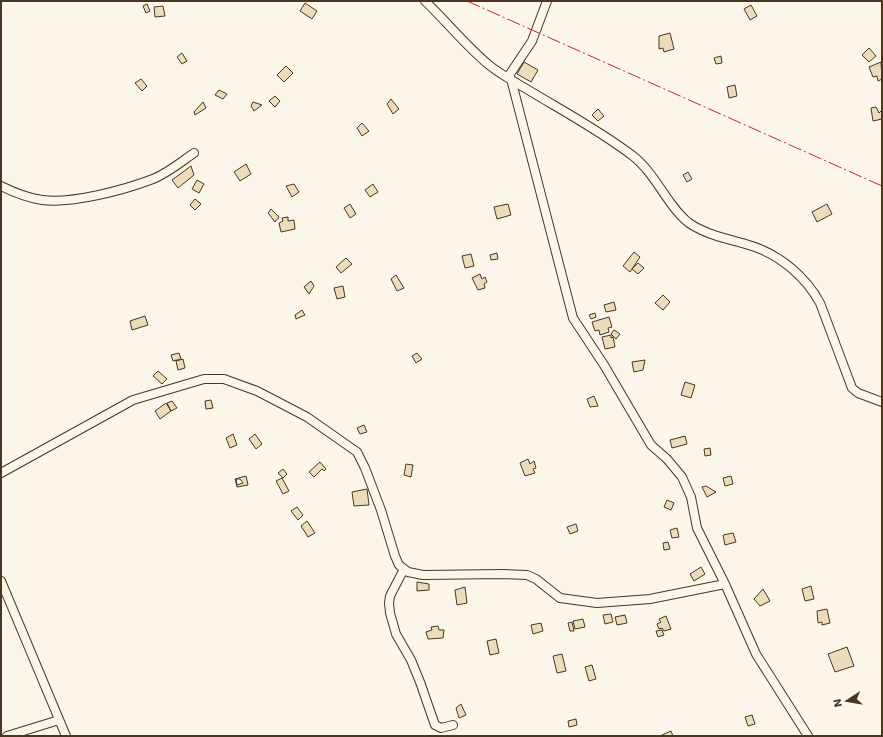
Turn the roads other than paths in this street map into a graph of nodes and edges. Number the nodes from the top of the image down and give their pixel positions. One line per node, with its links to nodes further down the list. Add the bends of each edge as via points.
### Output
1 (425, 1): 3 (street, via 490,66)
2 (547, 1): 3 (street, via 532,41)
3 (509, 78): 6 (street, via 589,126 634,157 647,169 689,223 712,235 753,246 795,271 814,292 820,303 852,388); 10 (street, via 573,318 651,445 682,477 691,497 697,528)
4 (194, 153): 5 (street, via 154,179 87,198 41,200)
5 (1, 186)
6 (882, 402)
7 (1, 473): 8 (street, via 133,400 204,379 224,379 258,391 301,414 357,452 381,510 395,556)
8 (404, 569): 10 (street, via 423,575 527,575 560,598 597,603 650,599); 12 (street, via 395,584 389,603 392,624 411,660 435,725 441,728)
9 (1, 581): 11 (street)
10 (726, 584): 15 (street, via 762,665)
11 (59, 720): 13 (street); 14 (street)
12 (452, 725)
13 (7, 736)
14 (66, 736)
15 (808, 736)

